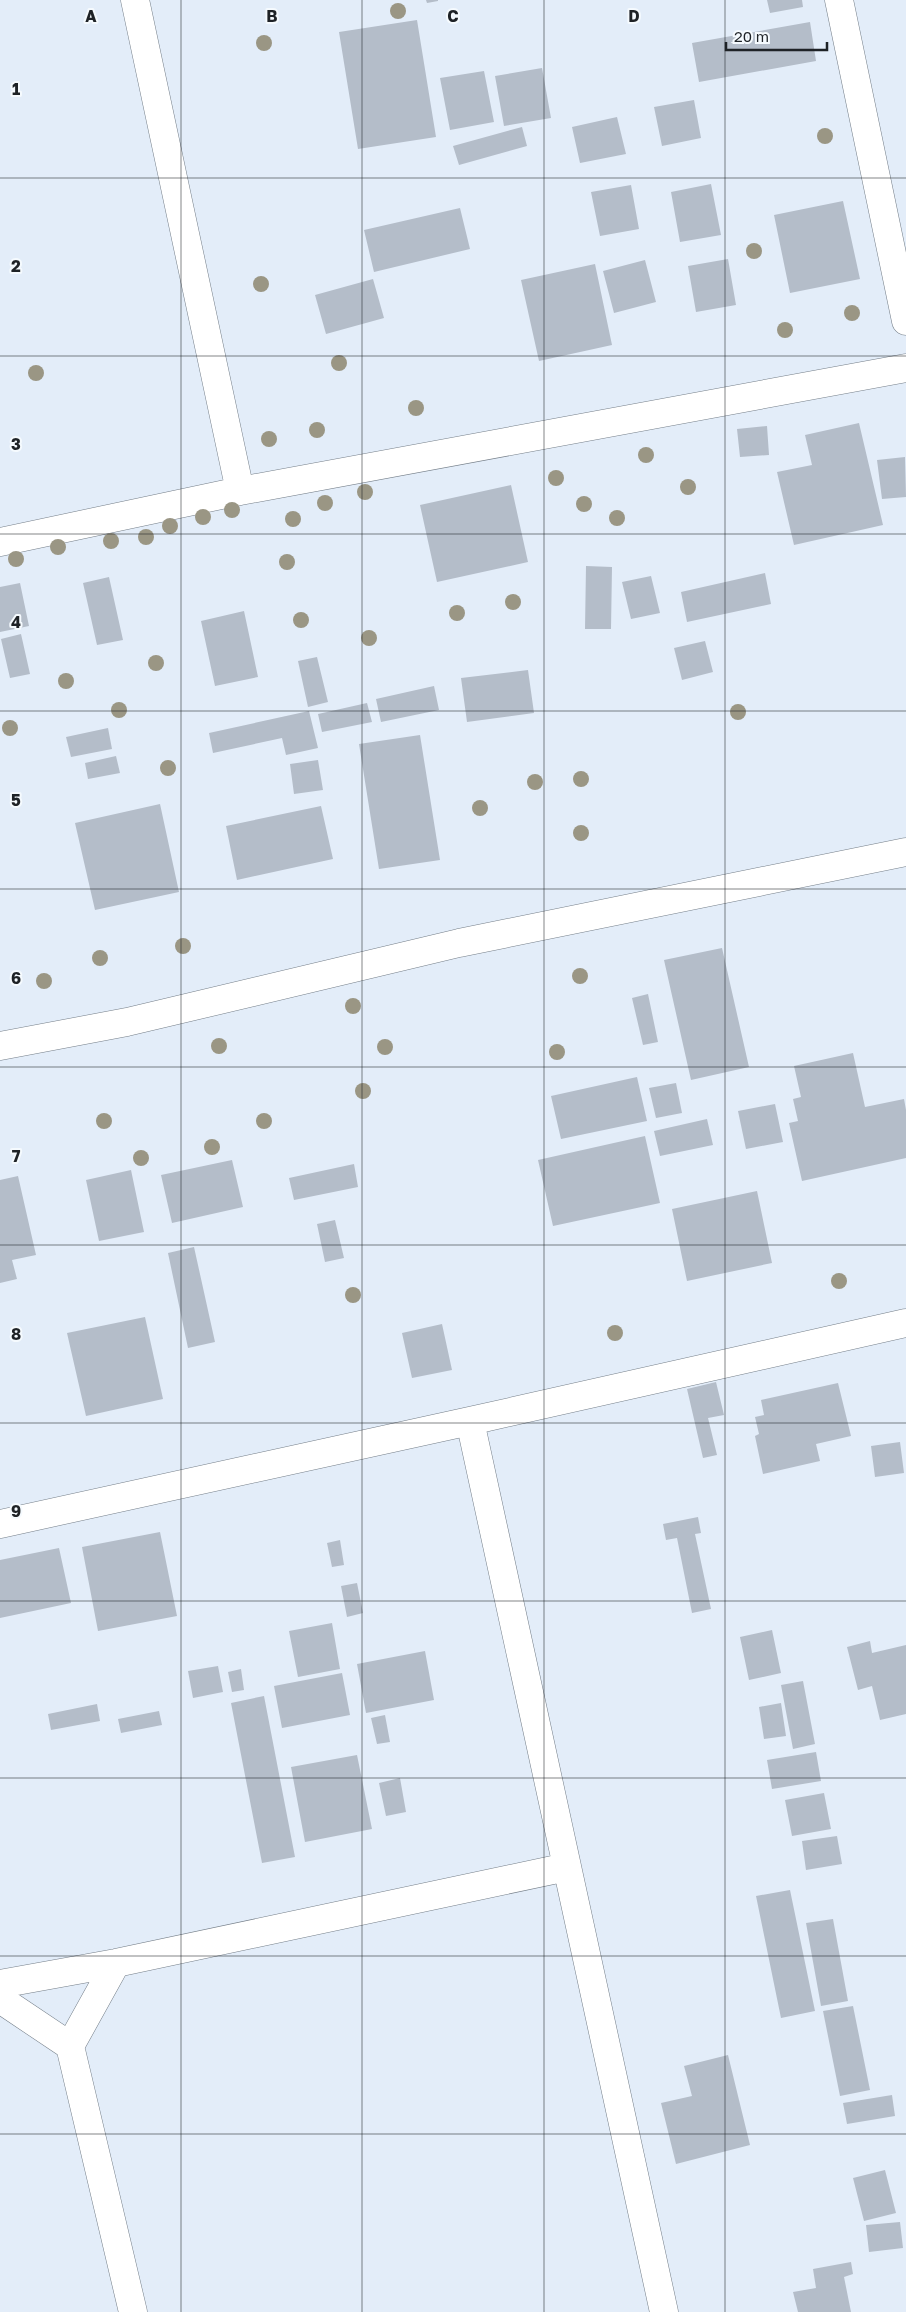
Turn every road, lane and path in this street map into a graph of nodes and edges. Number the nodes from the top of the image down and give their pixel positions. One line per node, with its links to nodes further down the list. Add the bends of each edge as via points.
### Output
1 (135, 0): 5 (street)
2 (839, 0): 3 (street)
3 (906, 321)
4 (906, 368): 5 (street)
5 (240, 491): 6 (street)
6 (0, 542)
7 (906, 852): 8 (street, via 459,943 127,1022)
8 (0, 1046)
9 (906, 1323): 10 (street)
10 (470, 1421): 11 (street); 12 (street)
11 (0, 1524)
12 (567, 1867): 13 (street); 18 (street)
13 (116, 1963): 14 (street); 16 (street)
14 (0, 1984)
15 (0, 1999): 16 (street)
16 (70, 2046): 17 (street)
17 (133, 2312)
18 (664, 2312)

